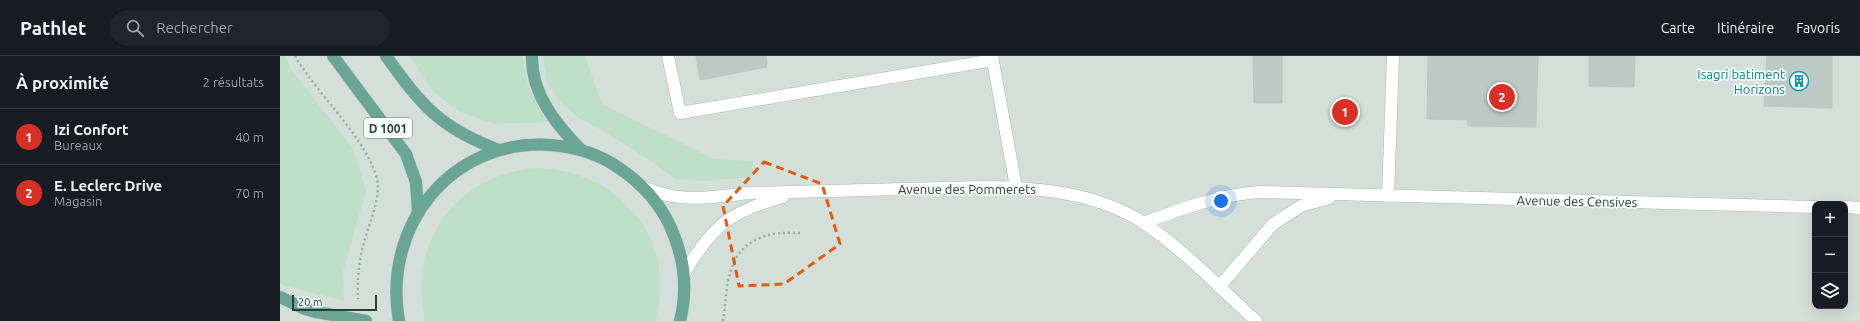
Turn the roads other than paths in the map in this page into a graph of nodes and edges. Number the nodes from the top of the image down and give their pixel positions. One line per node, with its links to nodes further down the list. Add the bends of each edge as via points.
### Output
1 (333, 56): 17 (main road, D 1001, via 406,154 416,182)
2 (386, 56): 7 (main road, D 1001, via 417,97 436,117 468,138)
3 (532, 56): 8 (main road, via 537,87 544,103 559,127)
4 (668, 56): 6 (street, via 680,113)
5 (1393, 56): 13 (street)
6 (992, 58): 10 (street)
7 (499, 150): 8 (main road, via 535,144); 17 (main road, via 470,162 453,174 434,191)
8 (581, 150): 9 (main road, via 614,164)
9 (643, 187): 11 (street, Avenue des Pommerets, via 668,196 690,197); 19 (main road, via 669,223 679,248)
10 (1016, 187): 11 (street, Avenue des Pommerets); 18 (street, Avenue des Pommerets, via 1056,192 1103,204)
11 (803, 192): 19 (street, Avenue des Pommerets, via 752,206 733,216 707,238)
12 (1338, 195): 13 (street, Avenue des Censives); 18 (street, Avenue des Censives, via 1276,192 1239,194 1195,204); 20 (street, Avenue des Censives, via 1301,206 1272,224)
13 (1388, 196): 14 (street, Avenue des Censives)
14 (1812, 207)
15 (1848, 207): 16 (street)
16 (1860, 208)
17 (418, 212): 23 (main road, via 408,230 399,259 396,290)
18 (1143, 223): 20 (street, Avenue des Pommerets, via 1176,248)
19 (684, 274): 24 (main road, via 684,299)
20 (1219, 287): 25 (street, Avenue des Pommerets)
21 (280, 297): 22 (main road, via 305,309)
22 (363, 320)
23 (399, 321)
24 (680, 321)
25 (1256, 321)

